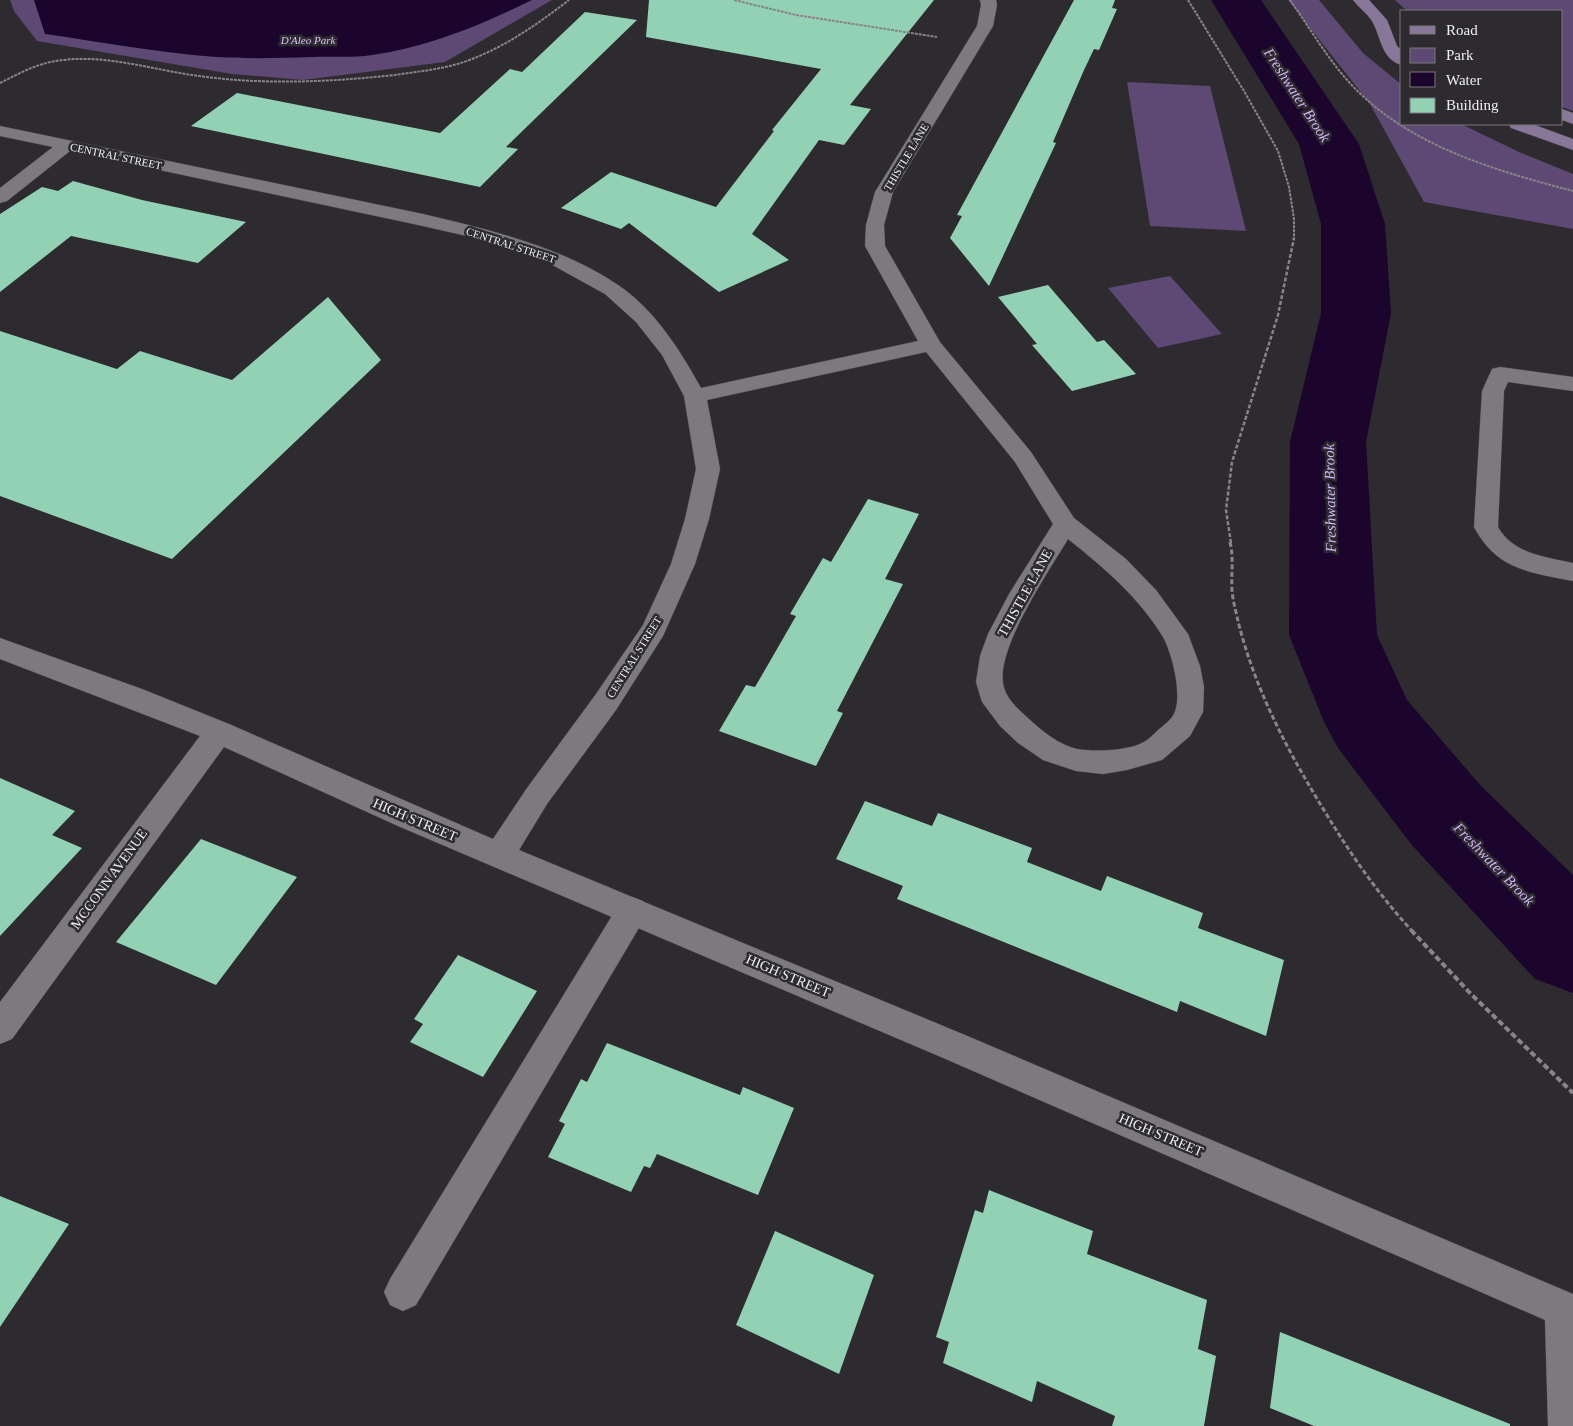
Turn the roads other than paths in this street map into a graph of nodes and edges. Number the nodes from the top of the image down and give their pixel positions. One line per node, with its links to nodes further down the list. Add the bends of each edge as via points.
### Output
1 (988, 0): 11 (street, THISTLE LANE, via 985,26 884,192 875,225 875,246)
2 (1361, 0): 3 (street)
3 (1380, 20): 4 (street); 5 (street, via 1390,48)
4 (1400, 31)
5 (1400, 58)
6 (1520, 125): 8 (street)
7 (0, 132): 9 (street, CENTRAL STREET)
8 (1573, 145)
9 (66, 146): 10 (street); 13 (street, CENTRAL STREET, via 423,220 477,233 554,258 612,290 643,318 671,353)
10 (0, 197)
11 (931, 345): 13 (street); 14 (street, THISTLE LANE, via 1023,457)
12 (1570, 384): 15 (street, via 1500,374 1494,391 1486,527 1490,538 1504,551 1525,561)
13 (695, 396): 18 (street, CENTRAL STREET, via 708,469 683,564 654,629)
14 (1064, 524): 14 (street, THISTLE LANE, via 1117,565 1175,634 1187,666 1189,712 1180,728 1152,752 1103,762 1068,758 1053,752 1010,718 996,702 988,682 1001,634)
15 (1573, 572)
16 (0, 648): 17 (street, HIGH STREET)
17 (219, 732): 18 (street, HIGH STREET, via 408,818); 20 (street, MCCONN AVENUE)
18 (499, 855): 19 (street, HIGH STREET)
19 (632, 911): 21 (street); 22 (street, HIGH STREET)
20 (0, 1028)
21 (403, 1292)
22 (1569, 1311): 23 (street)
23 (1568, 1426)

